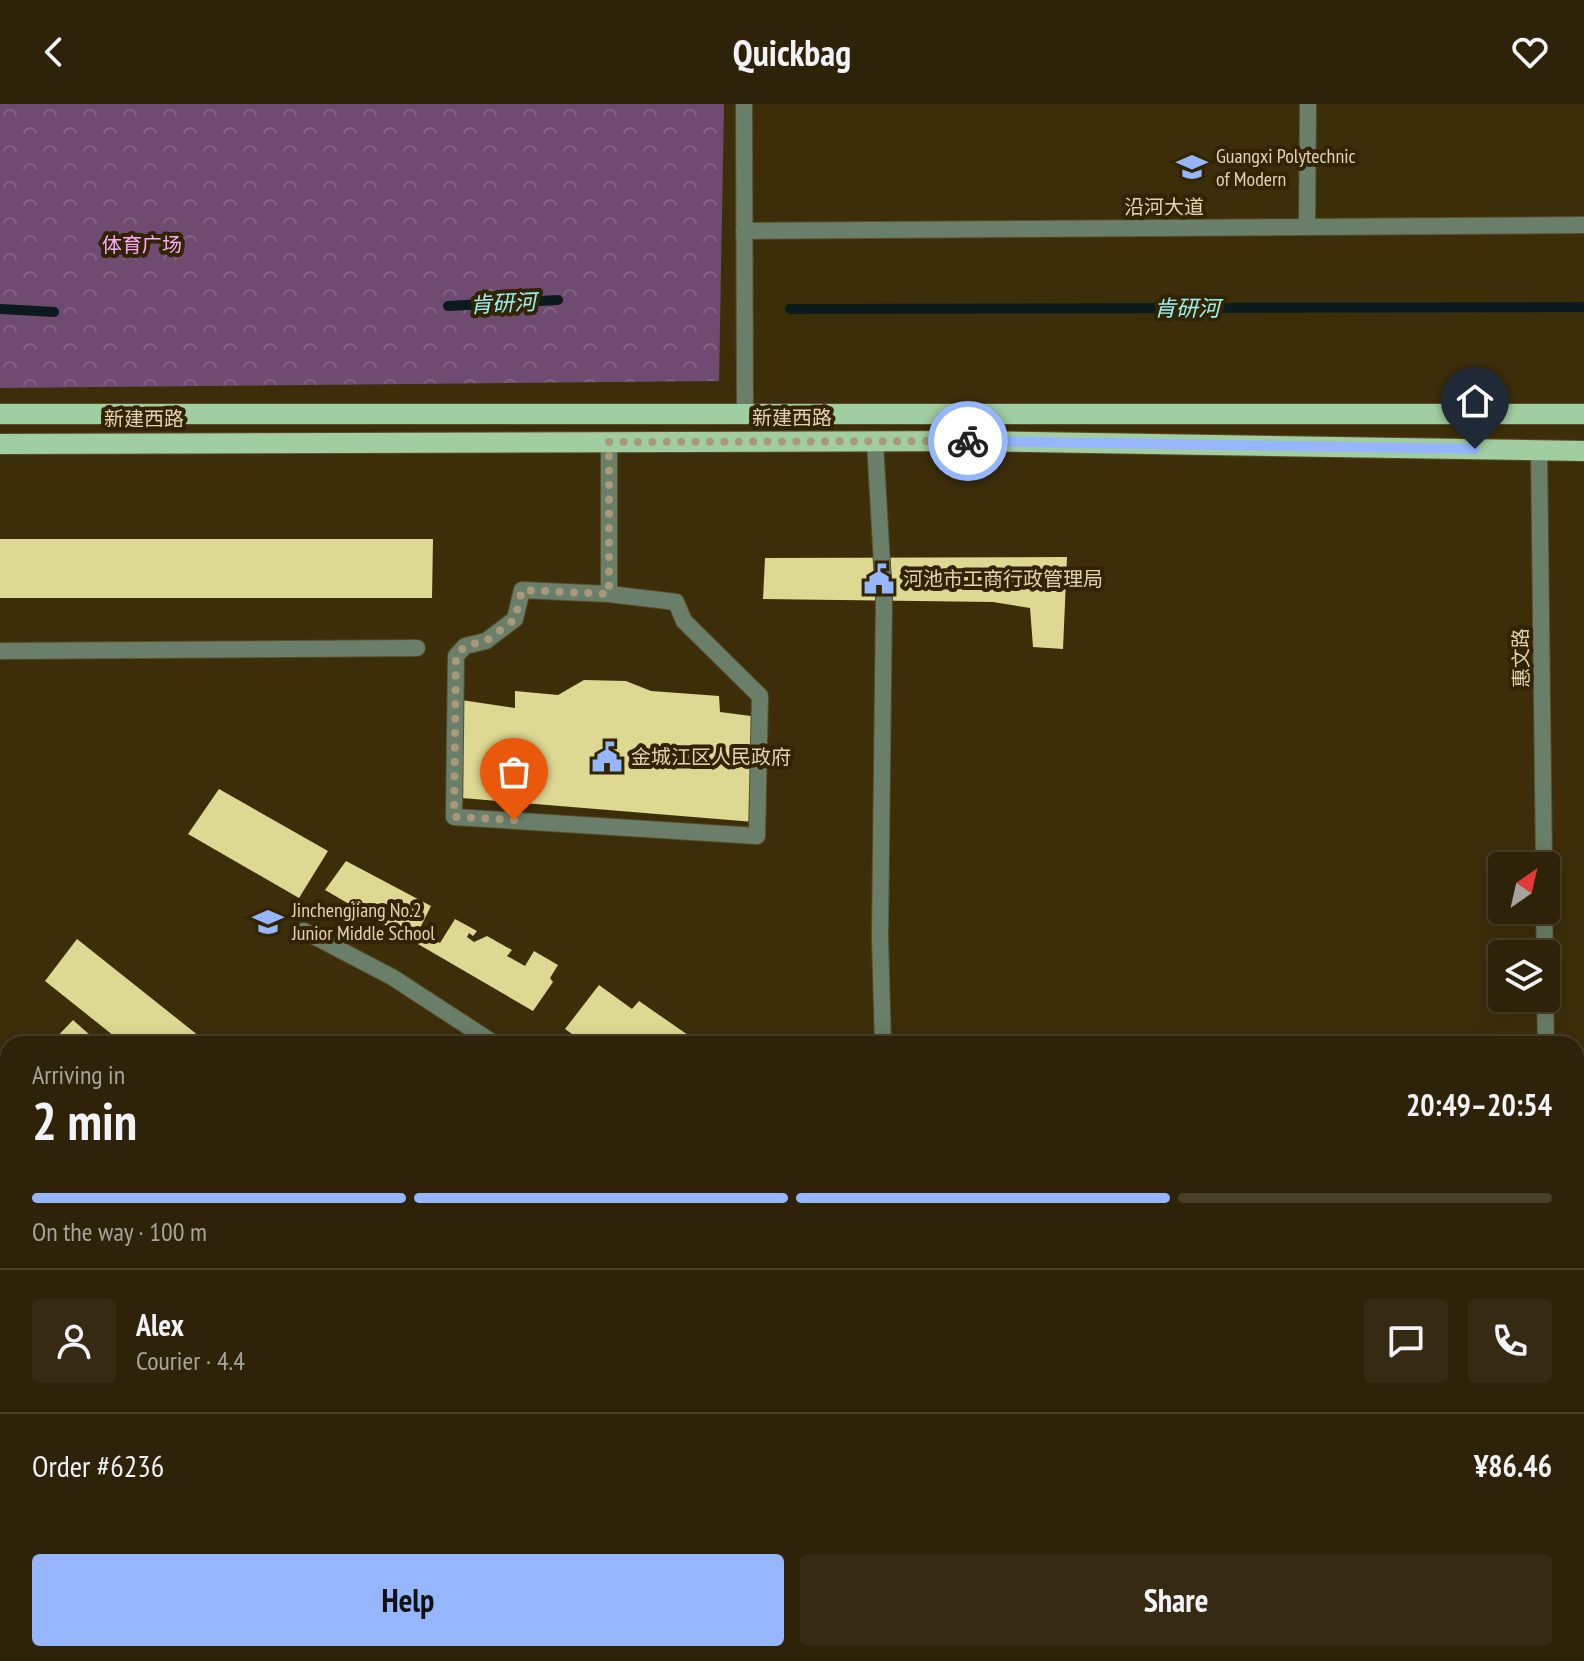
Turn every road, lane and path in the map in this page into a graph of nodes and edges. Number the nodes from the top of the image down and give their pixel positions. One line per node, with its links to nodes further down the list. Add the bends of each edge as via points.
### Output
1 (744, 104): 5 (street)
2 (1308, 104): 4 (street)
3 (1584, 225): 4 (street, 沿河大道)
4 (1307, 226): 5 (street, 沿河大道)
5 (744, 231): 6 (street)
6 (745, 413): 7 (main road, 新建西路); 8 (main road, 新建西路)
7 (0, 414)
8 (1584, 414)
9 (609, 442): 10 (main road, 新建西路); 11 (main road, 新建西路); 14 (street)
10 (875, 442): 12 (main road, 新建西路); 21 (street, via 884,599)
11 (0, 444)
12 (1539, 450): 13 (main road, 新建西路); 17 (street, 惠文路)
13 (1584, 451)
14 (609, 594): 14 (street, via 522,590 515,619 456,656 454,817 757,836 760,696 684,621 676,602)
15 (417, 648): 16 (street)
16 (0, 651)
17 (1544, 852)
18 (304, 931): 20 (street, via 392,977)
19 (1545, 1012): 22 (street)
20 (483, 1036)
21 (883, 1036)
22 (1546, 1036)

